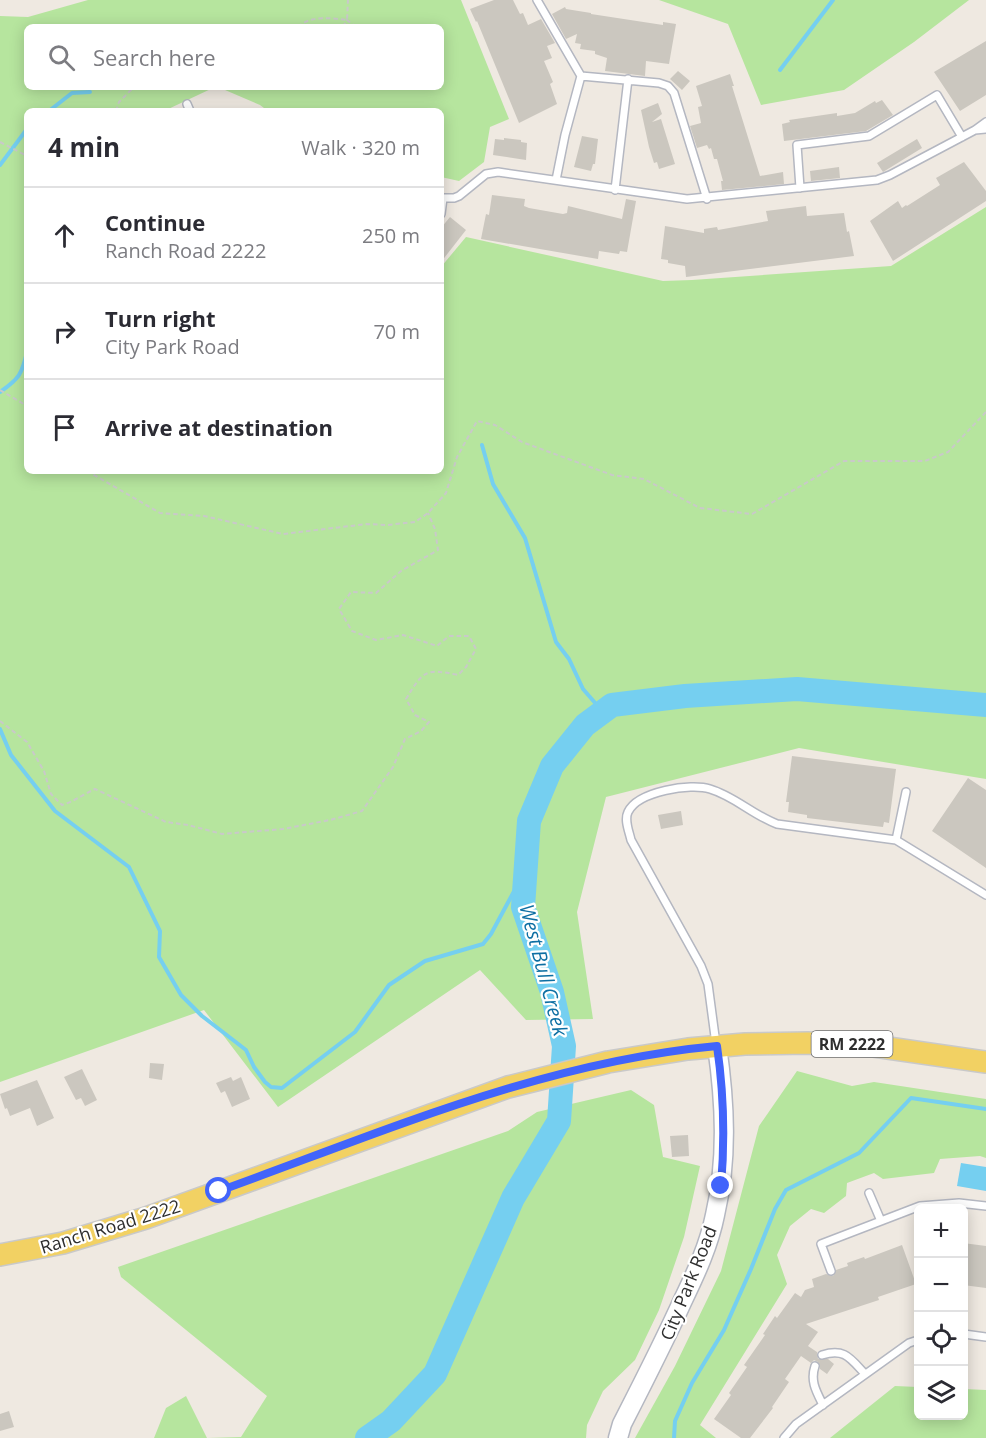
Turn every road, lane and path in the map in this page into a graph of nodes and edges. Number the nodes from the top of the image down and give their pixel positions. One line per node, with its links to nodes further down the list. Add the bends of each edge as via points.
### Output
1 (348, 0): 3 (path)
2 (537, 0): 7 (lane)
3 (347, 20): 4 (path, via 324,17); 5 (path); 6 (path)
4 (301, 24)
5 (345, 24)
6 (352, 24)
7 (581, 76): 8 (lane); 17 (lane)
8 (628, 79): 19 (lane); 21 (lane, via 672,89)
9 (131, 90): 10 (path)
10 (117, 108)
11 (986, 122): 13 (lane)
12 (986, 129): 13 (lane)
13 (975, 130): 14 (lane)
14 (962, 137): 18 (lane, via 884,178); 18 (lane, via 937,95 870,136 797,145)
15 (0, 142): 16 (path)
16 (24, 154)
17 (556, 180): 19 (lane); 20 (lane, via 492,172 459,196)
18 (800, 188): 21 (lane)
19 (615, 190): 21 (lane)
20 (444, 198)
21 (707, 199)
22 (0, 390): 23 (path)
23 (24, 404)
24 (986, 412): 26 (path, via 948,452 925,461 844,461 752,514 700,507 644,479 612,475 477,421 457,457 446,493)
25 (92, 474): 26 (path, via 160,513 204,516 283,534 415,522)
26 (428, 513): 27 (path, via 438,550 400,571 376,593 351,592 339,609 352,631 376,640 404,635 437,646 449,636 469,636 476,649 458,675 435,670 419,677 405,699 415,715 429,722 405,739 393,767 362,811 283,829 222,834 166,822 95,789 62,805 51,794 44,771 27,742)
27 (0, 721)
28 (906, 792): 29 (lane)
29 (896, 840): 30 (lane); 31 (lane, via 777,824 710,789 693,786 654,793 634,804 627,825 631,840 701,966 708,984)
30 (986, 896)
31 (717, 1046): 32 (main road, Ranch Road 2222 / RM 2222, via 838,1043); 36 (main road, Ranch Road 2222 / RM 2222, via 586,1066 508,1087 146,1218 63,1243); 45 (street, City Park Road, via 724,1136 716,1215 699,1265)
32 (986, 1062)
33 (869, 1192): 35 (lane)
34 (986, 1206): 35 (lane, via 921,1206)
35 (882, 1221): 37 (lane, via 821,1244)
36 (0, 1255)
37 (831, 1271)
38 (968, 1335): 39 (lane)
39 (986, 1338)
40 (914, 1341): 43 (lane)
41 (822, 1355): 43 (lane, via 834,1352 848,1356)
42 (815, 1366): 44 (lane, via 812,1376)
43 (865, 1374): 44 (lane)
44 (823, 1405): 46 (lane)
45 (618, 1438)
46 (784, 1438)

